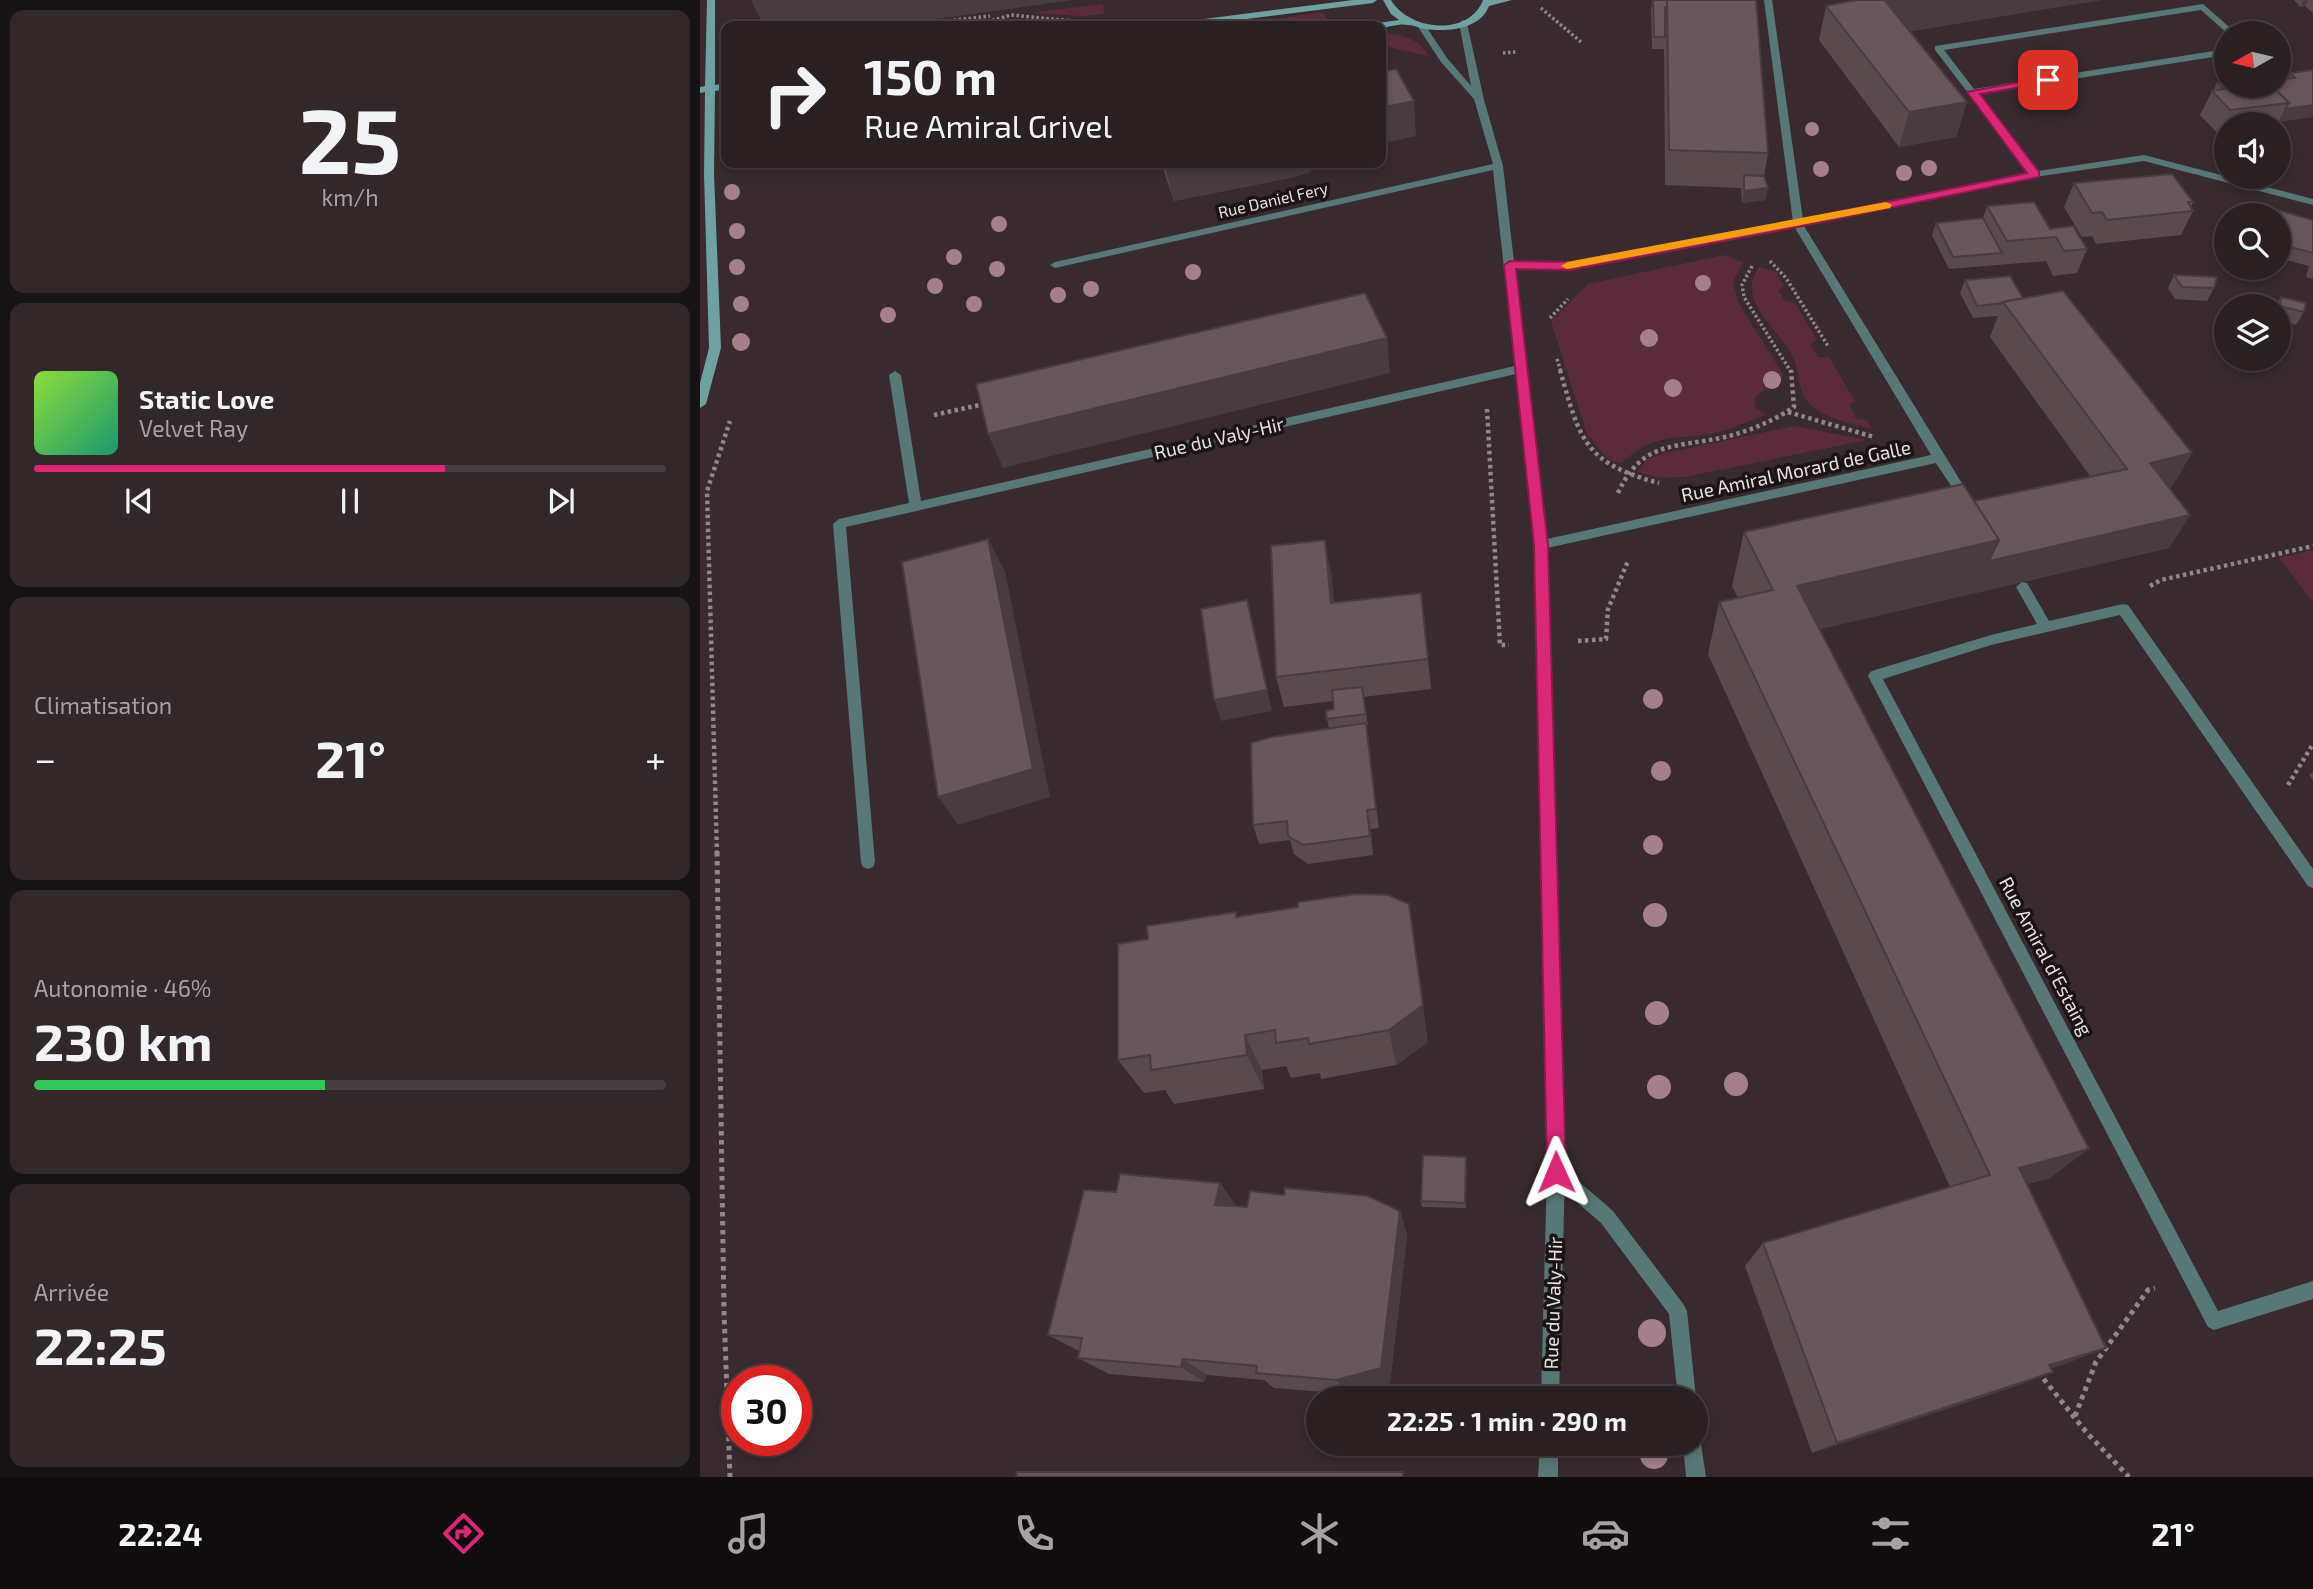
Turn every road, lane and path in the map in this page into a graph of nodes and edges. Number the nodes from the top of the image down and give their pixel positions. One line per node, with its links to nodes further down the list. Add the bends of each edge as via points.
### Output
1 (711, 0): 21 (main road)
2 (1373, 0): 12 (main road)
3 (1387, 0): 14 (main road, via 1390,11)
4 (1508, 0): 6 (main road)
5 (1768, 0): 31 (street, Rue Amiral Morard de Galle)
6 (1487, 2): 15 (main road, via 1479,15)
7 (1541, 8): 18 (path)
8 (995, 16): 9 (path); 10 (path); 11 (path, via 1020,13)
9 (950, 21)
10 (984, 21)
11 (1073, 21)
12 (1211, 21)
13 (2219, 21): 23 (street, via 2203,7 1938,48)
14 (1404, 22): 16 (main road); 17 (main road)
15 (1463, 23): 17 (main road); 24 (street, Rue du Valy-Hir)
16 (1386, 25)
17 (1422, 27): 24 (street, Rue du Valy-Hir)
18 (1581, 42)
19 (2214, 54): 23 (street)
20 (721, 87): 21 (main road)
21 (712, 88): 22 (main road); 25 (main road)
22 (700, 90)
23 (1972, 92): 28 (street)
24 (1479, 100): 26 (street, Rue du Valy-Hir)
25 (709, 128): 43 (main road, via 715,348)
26 (1497, 166): 34 (street, Rue Daniel Fery); 35 (street, Rue du Valy-Hir)
27 (742, 168): 29 (path, via 738,169)
28 (2035, 174): 30 (street, via 2144,158); 31 (street)
29 (743, 178)
30 (2313, 202)
31 (1798, 224): 32 (street); 48 (street, Rue Amiral Morard de Galle)
32 (1749, 232): 33 (path, via 1765,251); 35 (street, via 1570,266)
33 (1761, 256): 39 (path, via 1780,271); 45 (path, via 1742,285 1753,313 1791,366 1794,407)
34 (1055, 265)
35 (1510, 265): 40 (street, Rue du Valy-Hir)
36 (1569, 297): 37 (path)
37 (1546, 323)
38 (1555, 352): 49 (path, via 1572,414 1588,450 1603,465)
39 (1833, 354)
40 (1521, 369): 51 (street, Rue du Valy-Hir); 54 (street, Rue du Valy-Hir)
41 (895, 375): 46 (street)
42 (992, 402): 46 (path)
43 (700, 404)
44 (734, 410): 72 (path, via 707,492)
45 (1787, 412): 47 (path); 49 (path, via 1748,431 1652,451 1634,462)
46 (903, 423): 51 (street)
47 (1877, 438)
48 (1939, 458): 52 (street); 53 (street, Rue Amiral Morard de Galle)
49 (1626, 476): 50 (path); 53 (path, via 1612,509)
50 (1667, 485)
51 (916, 507): 61 (street, Rue du Valy-Hir, via 839,524)
52 (1972, 508)
53 (1613, 529): 54 (street, Rue Amiral Morard de Galle)
54 (1541, 545): 63 (street, Rue du Valy-Hir)
55 (2313, 546): 57 (path, via 2161,580 2133,594)
56 (2022, 587): 58 (street)
57 (2123, 609): 58 (street, Rue Amiral d'Estaing); 60 (street)
58 (2046, 627): 64 (street, Rue Amiral d'Estaing, via 1875,676)
59 (2313, 744): 60 (path)
60 (2268, 817): 62 (street)
61 (868, 862)
62 (2313, 881)
63 (1556, 1172): 67 (street, Rue du Valy-Hir); 68 (street, via 1607,1217 1678,1311)
64 (2189, 1274): 65 (street, Rue Amiral d'Estaing, via 2214,1321); 69 (path, via 2148,1290 2096,1362)
65 (2313, 1290)
66 (2038, 1371): 69 (path)
67 (1550, 1386)
68 (1687, 1386)
69 (2075, 1416): 75 (path)
70 (1549, 1456): 73 (street)
71 (1693, 1456): 74 (street)
72 (730, 1477)
73 (1548, 1477)
74 (1696, 1477)
75 (2129, 1477)

